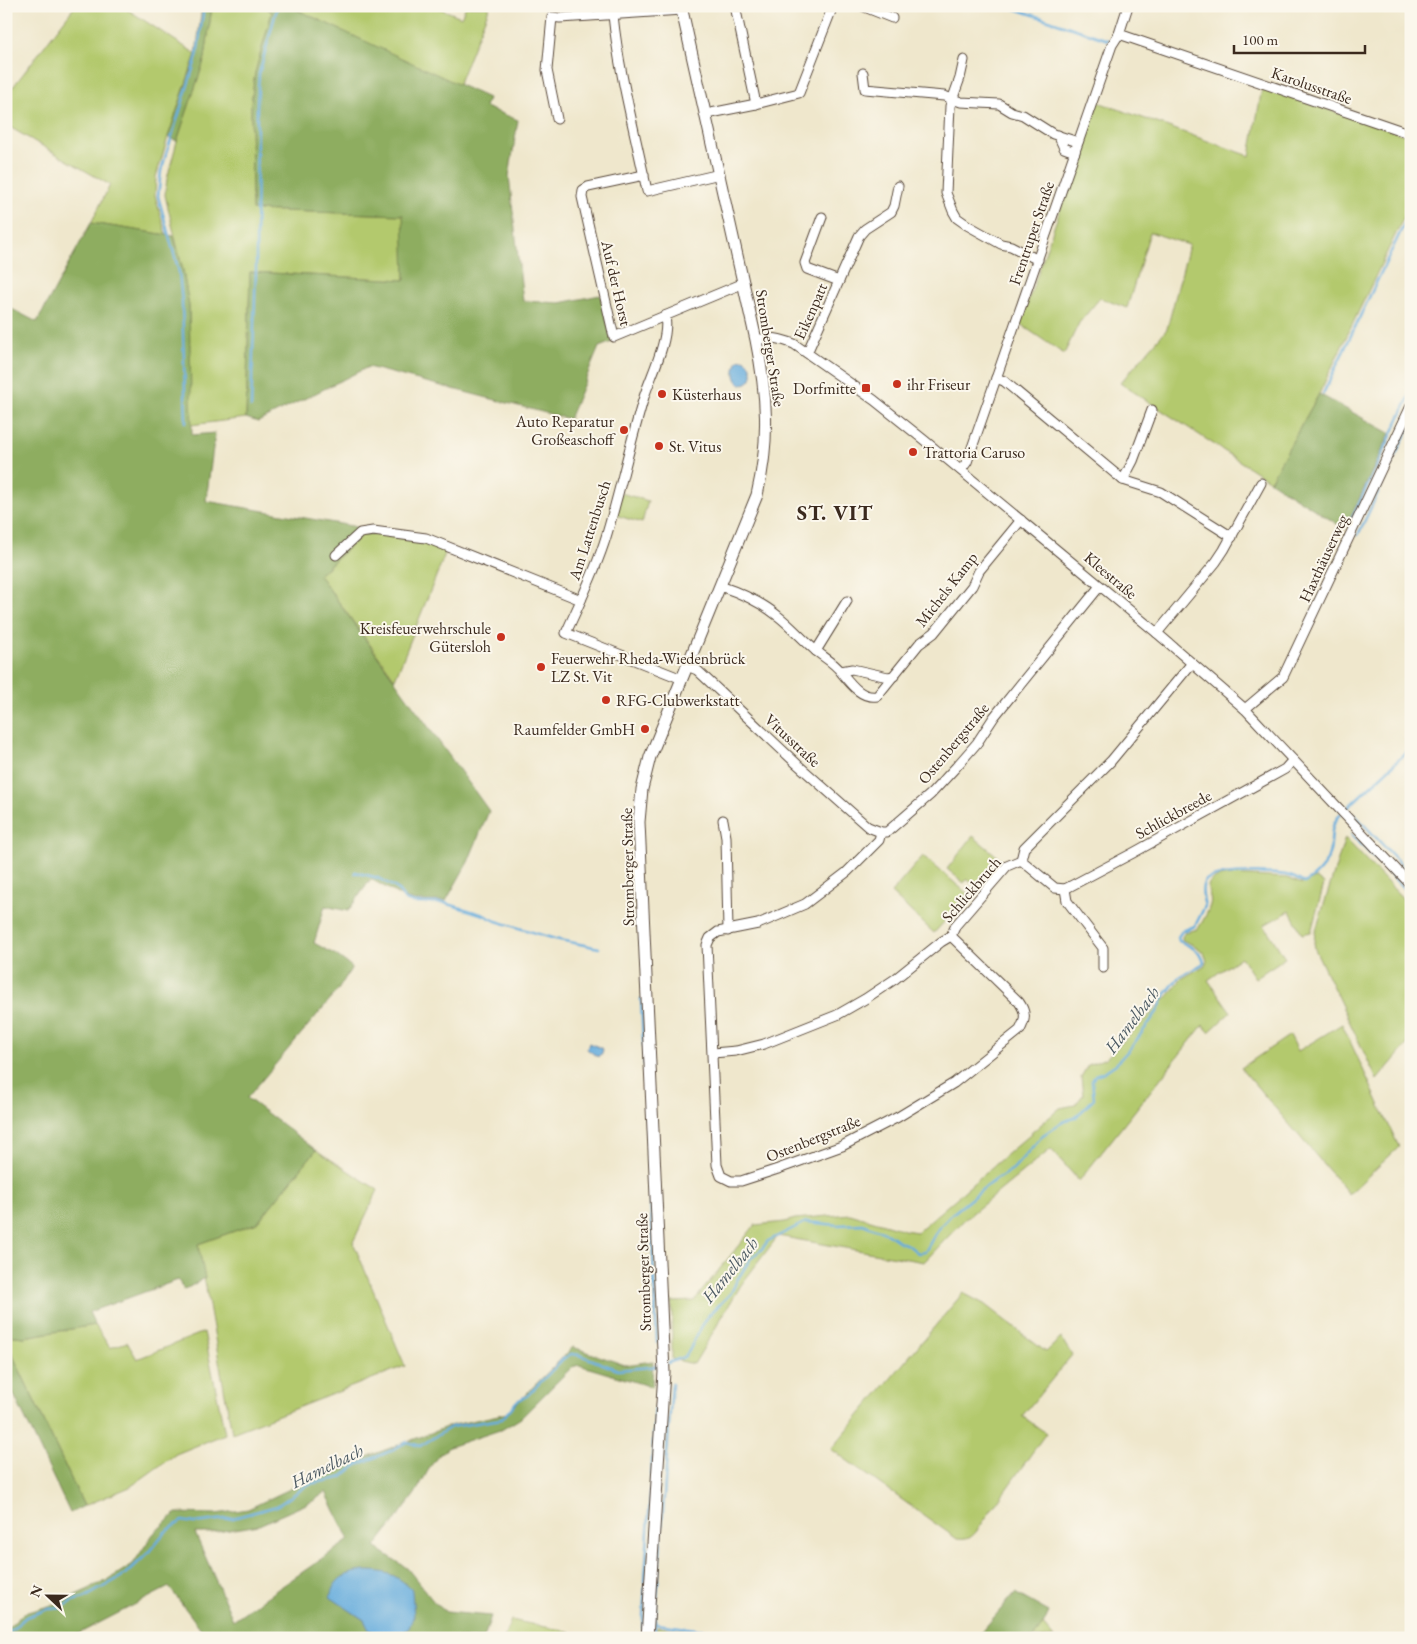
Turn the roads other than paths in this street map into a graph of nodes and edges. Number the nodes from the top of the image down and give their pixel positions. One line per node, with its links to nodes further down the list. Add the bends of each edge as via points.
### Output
1 (735, 6): 12 (street)
2 (833, 6): 12 (street, via 799,93)
3 (862, 6): 7 (street)
4 (1128, 6): 8 (street, Frentruper Straße)
5 (681, 8): 6 (street); 13 (main road, Stromberger Straße)
6 (613, 15): 14 (street, via 552,17 547,70); 20 (street)
7 (892, 18)
8 (1119, 34): 15 (street, Karolusstraße); 17 (street, Frentruper Straße, via 1112,45)
9 (964, 60): 11 (street)
10 (863, 73): 11 (street, via 864,89)
11 (952, 99): 16 (street, via 999,104); 23 (street, via 946,193 953,211 967,225)
12 (756, 104): 13 (street)
13 (706, 114): 19 (main road, Stromberger Straße)
14 (557, 120)
15 (1411, 134)
16 (1058, 135): 17 (street); 18 (street, via 1064,148)
17 (1078, 142): 18 (street, Frentruper Straße)
18 (1075, 152): 23 (street, Frentruper Straße)
19 (720, 174): 20 (street, via 647,191); 25 (main road, Stromberger Straße)
20 (644, 175): 26 (street, Auf der Horst, via 588,187 583,190 582,197 614,337)
21 (898, 186): 24 (street, Eikenpatt, via 891,212 859,236)
22 (822, 218): 24 (street, Eikenpatt, via 805,263 807,269)
23 (1038, 260): 29 (street, Frentruper Straße)
24 (839, 281): 28 (street, Eikenpatt)
25 (744, 283): 26 (street, Auf der Horst); 27 (main road, Stromberger Straße)
26 (665, 316): 40 (street, Am Lattenbusch, via 667,324 655,371 639,413 606,538)
27 (756, 340): 28 (street, Kleestraße, via 780,338); 38 (main road, Stromberger Straße, via 765,392 764,462 757,495)
28 (807, 353): 32 (street, Kleestraße, via 874,400)
29 (996, 378): 32 (street, Frentruper Straße, via 967,462); 33 (street, via 1004,380)
30 (1411, 406): 49 (street, Haxthäuserweg, via 1283,676)
31 (1152, 410): 33 (street)
32 (961, 470): 35 (street, Kleestraße)
33 (1123, 480): 36 (street, via 1161,492)
34 (1261, 483): 36 (street)
35 (1021, 520): 39 (street, Kleestraße); 47 (street, Michels Kamp, via 956,606 934,633 919,644)
36 (1232, 537): 42 (street, via 1216,562)
37 (336, 555): 40 (street, via 360,533 373,531 426,538)
38 (720, 586): 43 (street, Michels Kamp, via 746,596 778,616); 45 (main road, Stromberger Straße)
39 (1100, 586): 42 (street, Kleestraße); 52 (street, Ostenbergstraße, via 956,767 894,827)
40 (581, 600): 48 (street, Am Lattenbusch, via 566,633)
41 (847, 601): 43 (street)
42 (1156, 633): 44 (street, Kleestraße)
43 (816, 651): 46 (street, Michels Kamp)
44 (1192, 663): 49 (street, Kleestraße); 53 (street, Schlickbruch, via 1111,761 1024,848)
45 (687, 666): 48 (main road, Stromberger Straße); 52 (street, Vitusstraße, via 697,670 840,804 868,827)
46 (841, 671): 47 (street, via 852,669); 47 (street, Michels Kamp, via 844,678 864,696 870,697 877,696)
47 (894, 676)
48 (682, 679): 60 (main road, Stromberger Straße, via 650,757 642,789 639,822 664,1372)
49 (1245, 710): 50 (street, Kleestraße)
50 (1293, 760): 54 (street, Kleestraße); 55 (street, Schlickbreede, via 1278,773)
51 (723, 820): 56 (street)
52 (881, 832): 56 (street, Ostenbergstraße, via 880,840 847,872 805,904 758,924)
53 (1022, 860): 55 (street, via 1055,888); 57 (street, Schlickbruch, via 1007,866 956,925)
54 (1411, 885)
55 (1065, 889): 58 (street, via 1066,901 1103,948)
56 (728, 931): 59 (street, Ostenbergstraße, via 718,932 707,945)
57 (951, 936): 59 (street, Schlickbruch, via 895,979 838,1015 764,1044); 59 (street, Ostenbergstraße, via 1019,1002 1025,1010 1025,1021 1020,1030 954,1083 842,1146 742,1180 730,1181 721,1176 717,1165)
58 (1103, 968)
59 (713, 1053)
60 (647, 1638)

